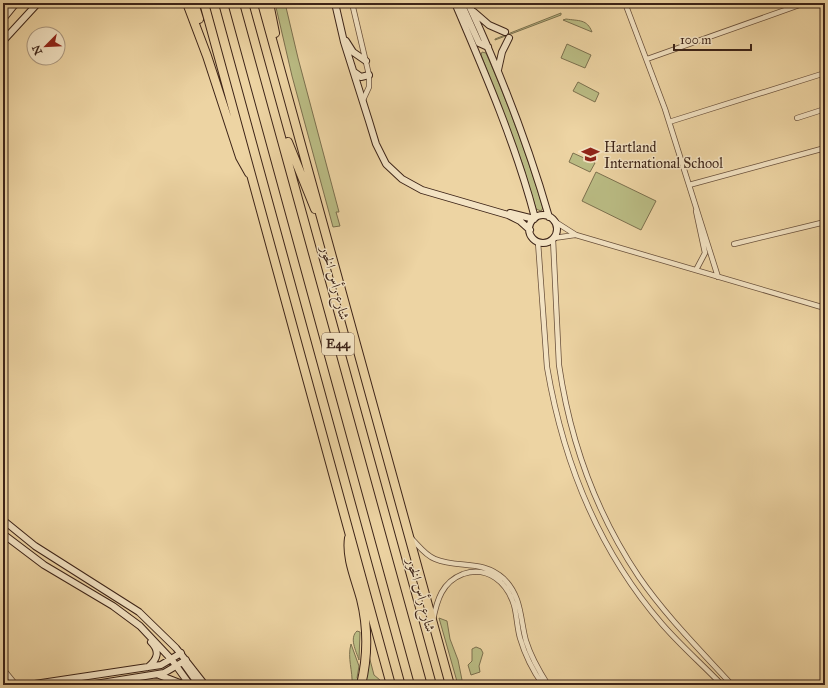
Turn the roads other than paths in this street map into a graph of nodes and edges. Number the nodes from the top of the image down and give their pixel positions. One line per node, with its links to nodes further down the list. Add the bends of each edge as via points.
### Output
1 (16, 3): 17 (street)
2 (38, 3): 22 (street)
3 (187, 3): 27 (highway)
4 (194, 3): 27 (highway, via 205,39)
5 (204, 3): 41 (highway)
6 (223, 3): 84 (highway, E44)
7 (244, 3): 35 (highway, شارع رأس الخور / E44)
8 (262, 3): 25 (highway)
9 (269, 3): 25 (highway, via 275,32)
10 (335, 3): 19 (street)
11 (352, 3): 29 (street)
12 (455, 3): 23 (street)
13 (461, 3): 23 (street)
14 (625, 3): 28 (street)
15 (805, 3): 28 (street)
16 (470, 6): 18 (street, via 488,26); 21 (street)
17 (3, 18)
18 (505, 32)
19 (343, 36): 29 (street, via 354,52); 30 (street)
20 (509, 38): 31 (street, via 500,57)
21 (485, 40): 23 (street); 24 (street)
22 (3, 41)
23 (476, 44): 24 (street); 26 (street)
24 (488, 47): 26 (street); 31 (street)
25 (275, 52): 52 (highway)
26 (475, 52): 44 (street, via 522,175)
27 (207, 56): 41 (highway, via 242,161)
28 (647, 58): 38 (street)
29 (366, 61): 33 (street)
30 (354, 72): 33 (street, via 361,77); 34 (street)
31 (498, 72): 45 (street)
32 (825, 73): 38 (street)
33 (369, 75): 34 (street, via 369,87)
34 (363, 100): 40 (street, via 376,144)
35 (273, 105): 52 (highway); 85 (highway, شارع رأس الخور / E44)
36 (825, 109): 37 (street)
37 (797, 118)
38 (669, 122): 42 (street)
39 (825, 148): 42 (street)
40 (384, 159): 44 (street, via 403,175 428,188); 47 (street, via 395,173 422,190 508,216 520,221)
41 (253, 177): 58 (highway)
42 (689, 185): 43 (street)
43 (696, 209): 53 (street, via 705,253); 54 (street)
44 (535, 219): 45 (street, via 541,216); 47 (street)
45 (552, 219): 48 (street); 49 (street, via 557,229)
46 (825, 222): 51 (street)
47 (530, 230): 50 (street, via 532,237)
48 (576, 235): 49 (street); 53 (street)
49 (553, 238): 50 (street, via 546,242); 90 (street, via 559,365 574,436 594,491 615,537 639,576 681,629)
50 (538, 242): 89 (street, via 550,387 566,446 587,503 616,560 648,607)
51 (734, 244)
52 (330, 247): 59 (highway)
53 (696, 270): 54 (street)
54 (718, 276): 55 (street)
55 (825, 308)
56 (3, 520): 63 (street, via 34,546 139,612)
57 (3, 534): 60 (street, via 44,565)
58 (350, 534): 71 (highway); 81 (highway, via 348,550 366,629)
59 (409, 537): 62 (highway); 88 (street, via 435,559 483,567 508,584 519,603 524,633 531,654)
60 (113, 606): 61 (street); 63 (street, via 138,620 172,652 176,651)
61 (133, 621): 65 (street, via 147,632); 67 (street, via 157,650 156,660)
62 (433, 623): 86 (highway); 87 (street, via 438,597 449,582 471,572 493,576 503,585 512,600 523,646)
63 (176, 648): 64 (street)
64 (181, 653): 65 (street); 66 (street)
65 (172, 660): 66 (street); 67 (street)
66 (182, 665): 69 (street); 78 (street); 79 (street); 80 (street)
67 (147, 668): 75 (street)
68 (3, 670): 74 (street)
69 (157, 674): 76 (street); 77 (street)
70 (3, 676): 73 (street)
71 (388, 676): 82 (highway); 83 (highway)
72 (825, 682): 91 (street)
73 (9, 685)
74 (16, 685)
75 (28, 685)
76 (89, 685)
77 (185, 685)
78 (190, 685)
79 (200, 685)
80 (205, 685)
81 (361, 685)
82 (391, 685)
83 (394, 685)
84 (410, 685)
85 (432, 685)
86 (450, 685)
87 (543, 685)
88 (548, 685)
89 (722, 685)
90 (732, 685)
91 (822, 685)

